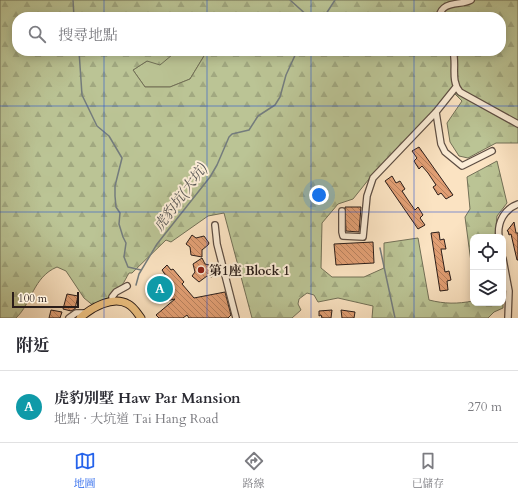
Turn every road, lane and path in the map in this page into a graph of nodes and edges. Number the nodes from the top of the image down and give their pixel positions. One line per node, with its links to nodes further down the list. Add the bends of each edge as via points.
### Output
1 (471, 0): 2 (street, via 445,7)
2 (442, 12)
3 (454, 56): 4 (street)
4 (456, 87): 5 (street); 6 (street, via 465,96)
5 (436, 112): 7 (street, via 441,144 445,152 462,166); 9 (street, via 373,178 367,196 363,237 343,236)
6 (518, 124)
7 (492, 150)
8 (518, 204): 11 (street, via 503,216)
9 (342, 211)
10 (215, 225): 18 (street, via 217,244)
11 (499, 234)
12 (506, 270): 19 (street, via 510,284)
13 (127, 286): 14 (street, via 112,296)
14 (113, 301): 15 (main road); 17 (main road, via 129,304)
15 (83, 316): 16 (street, via 76,313)
16 (69, 318)
17 (141, 318)
18 (236, 318)
19 (508, 318)

